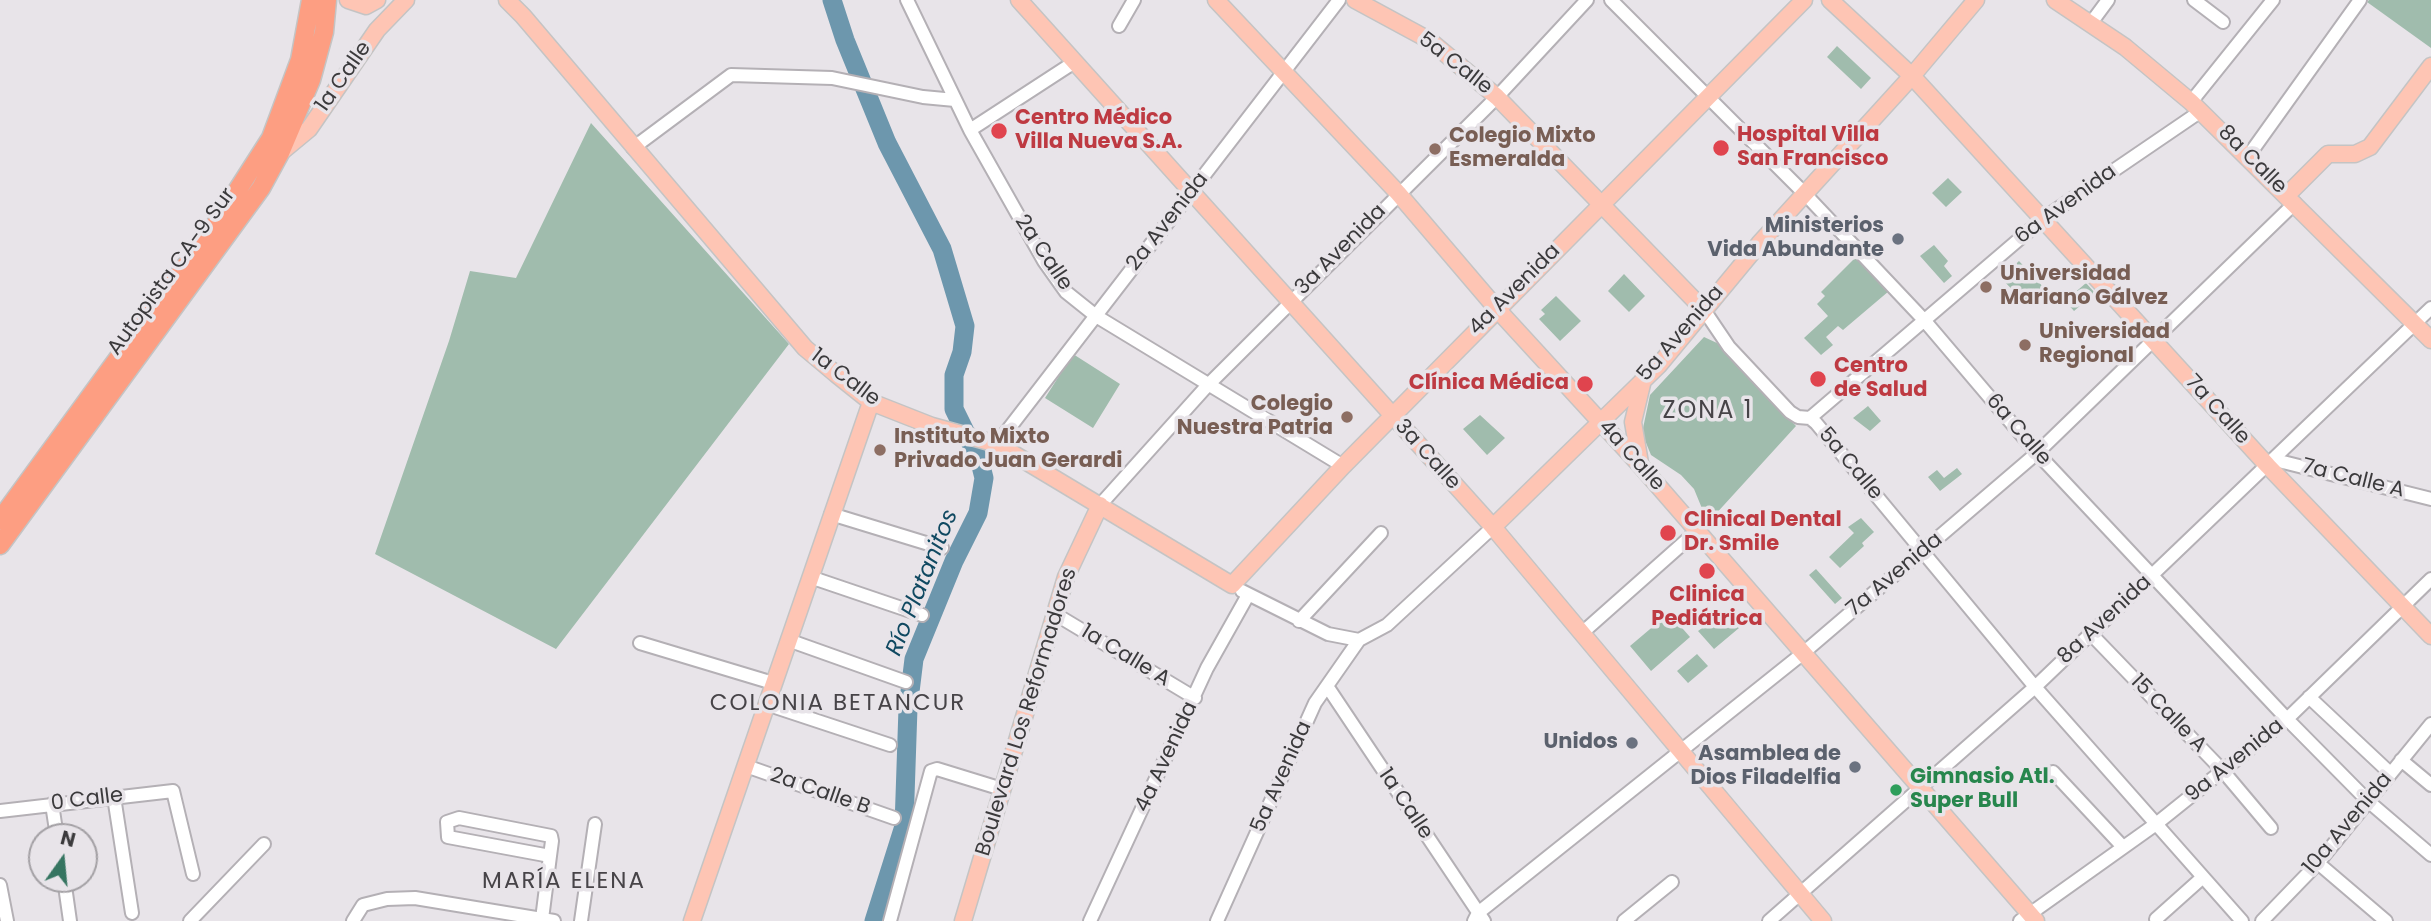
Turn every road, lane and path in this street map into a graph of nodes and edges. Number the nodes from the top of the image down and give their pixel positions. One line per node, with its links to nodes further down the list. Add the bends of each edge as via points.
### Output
1 (311, 0): 67 (highway, Autopista CA-9 Sur, via 300,60 271,138 218,221)
2 (327, 0): 36 (highway, Autopista CA-9 Sur, via 311,79)
3 (348, 0): 4 (main road, via 366,6)
4 (377, 0)
5 (406, 0): 36 (main road, 1a Calle, via 377,30 309,128)
6 (507, 0): 35 (main road, 1a Calle)
7 (906, 0): 32 (street, 2a Calle)
8 (1019, 0): 26 (main road, 3a Calle)
9 (1134, 0): 25 (street)
10 (1216, 0): 28 (main road, 4a Calle)
11 (1339, 0): 28 (street, 2a Avenida)
12 (1355, 0): 30 (main road, 5a Calle, via 1429,40)
13 (1587, 0): 30 (street, 3a Avenida)
14 (1611, 0): 31 (street, 6a Calle)
15 (1804, 0): 31 (main road, 4a Avenida)
16 (1830, 0): 29 (main road, 7a Calle)
17 (1976, 0): 29 (main road, 5a Avenida)
18 (2055, 0): 24 (main road, 8a Calle)
19 (2108, 0): 24 (street)
20 (2194, 0): 23 (street)
21 (2273, 0): 33 (street, 6a Avenida)
22 (2360, 0): 37 (street)
23 (2222, 22)
24 (2091, 23): 33 (main road, 8a Calle)
25 (1119, 26)
26 (1073, 63): 34 (street); 38 (main road, 3a Calle)
27 (2431, 66): 41 (main road, 7a Avenida, via 2371,146 2355,154 2328,154)
28 (1283, 70): 38 (street, 2a Avenida); 39 (main road, 4a Calle)
29 (1912, 76): 40 (main road, 5a Avenida); 43 (main road, 7a Calle)
30 (1497, 97): 39 (street, 3a Avenida); 42 (main road, 5a Calle)
31 (1709, 97): 40 (street, 6a Calle); 42 (main road, 4a Avenida)
32 (955, 100): 34 (street, 2a Calle); 35 (street, via 832,78 731,75)
33 (2196, 106): 37 (main road, 8a Calle); 43 (street, 6a Avenida)
34 (970, 130): 48 (street, 2a Calle, via 1044,261 1066,292)
35 (634, 148): 55 (main road, 1a Calle, via 805,348)
36 (280, 153): 71 (highway, Autopista CA-9 Sur, via 239,221)
37 (2249, 155): 41 (main road, 8a Calle)
38 (1194, 191): 44 (main road, 3a Calle); 48 (street, 2a Avenida)
39 (1398, 193): 44 (street, 3a Avenida); 46 (main road, 4a Calle)
40 (1805, 194): 47 (main road, 5a Avenida); 49 (street, 6a Calle)
41 (2291, 199): 50 (main road, 8a Calle); 52 (street, 7a Avenida)
42 (1601, 205): 46 (main road, 4a Avenida); 47 (main road, 5a Calle)
43 (2044, 218): 49 (street, 6a Avenida); 52 (main road, 7a Calle)
44 (1288, 302): 54 (street, 3a Avenida); 56 (main road, 3a Calle)
45 (2431, 307): 50 (street, 8a Avenida)
46 (1497, 309): 56 (main road, 4a Avenida); 58 (main road, 4a Calle)
47 (1704, 310): 53 (main road, 5a Avenida); 57 (street, 5a Calle, via 1729,347 1790,412)
48 (1096, 316): 54 (street, 2a Calle); 59 (street, 2a Avenida)
49 (1924, 320): 57 (street, 6a Avenida); 60 (street, 6a Calle)
50 (2415, 324): 51 (main road, 8a Calle); 61 (street, 8a Avenida)
51 (2431, 340)
52 (2155, 342): 60 (street, 7a Avenida); 61 (main road, 7a Calle)
53 (1643, 380): 58 (main road, 5a Avenida); 62 (main road, via 1633,422)
54 (1207, 386): 63 (street, 2a Calle); 65 (street, 3a Avenida)
55 (871, 402): 59 (main road, 1a Calle); 66 (main road)
56 (1392, 416): 63 (main road, 4a Avenida); 68 (main road, 3a Calle)
57 (1811, 418): 73 (street, 5a Calle)
58 (1599, 421): 62 (main road, 4a Calle); 68 (main road, 5a Avenida)
59 (997, 444): 65 (main road, 1a Calle)
60 (2037, 453): 73 (street, 7a Avenida); 74 (street, 6a Calle)
61 (2272, 463): 64 (street, 7a Calle A); 74 (street, 8a Avenida); 79 (main road, 7a Calle)
62 (1640, 465): 69 (main road, 4a Calle)
63 (1343, 466): 77 (main road, 4a Avenida)
64 (2431, 499)
65 (1100, 505): 77 (main road, 1a Calle); 80 (main road, Boulevard Los Reformadores, via 1066,577)
66 (831, 514): 72 (street); 75 (main road)
67 (0, 520)
68 (1493, 527): 83 (main road, 3a Calle); 87 (street, 5a Avenida, via 1387,625)
69 (1697, 531): 83 (street); 89 (main road, 4a Calle)
70 (1381, 533): 82 (street)
71 (0, 545)
72 (942, 548)
73 (1923, 552): 89 (street, 7a Avenida); 93 (street, 5a Calle)
74 (2152, 576): 84 (street, 8a Avenida); 97 (street, 6a Calle)
75 (810, 577): 81 (street); 86 (main road)
76 (2431, 579): 79 (street, 9a Avenida)
77 (1232, 585): 78 (street, 1a Calle)
78 (1248, 595): 82 (street, 1a Calle); 95 (street, 4a Avenida)
79 (2402, 606): 85 (main road, 7a Calle); 94 (street, 9a Avenida)
80 (1055, 614): 95 (street, 1a Calle A); 107 (main road, Boulevard Los Reformadores)
81 (922, 615)
82 (1299, 621): 87 (street, 1a Calle, via 1328,634)
83 (1583, 633): 100 (main road, 3a Calle)
84 (2090, 633): 93 (street, 8a Avenida); 103 (street, 15 Calle A)
85 (2431, 636)
86 (788, 640): 90 (main road); 91 (street)
87 (1359, 640): 92 (street, 5a Avenida)
88 (640, 643): 90 (street)
89 (1802, 654): 100 (street, 7a Avenida); 108 (main road, 4a Calle)
90 (773, 682): 96 (main road)
91 (906, 682)
92 (1327, 686): 130 (street, 1a Calle); 144 (street, 5a Avenida, via 1315,703)
93 (2035, 687): 108 (street, 8a Avenida); 116 (street, 5a Calle)
94 (2309, 696): 97 (street, 9a Avenida); 105 (street)
95 (1195, 698): 143 (street, 4a Avenida)
96 (766, 704): 99 (street); 102 (main road)
97 (2287, 719): 103 (street, 9a Avenida); 110 (street, 6a Calle)
98 (2431, 724): 101 (street, 10a Avenida)
99 (890, 745)
100 (1682, 750): 127 (main road, 3a Calle); 130 (street, 7a Avenida)
101 (2401, 760): 105 (street, 10a Avenida); 106 (street)
102 (746, 766): 113 (street, 2a Calle B); 140 (main road)
103 (2223, 771): 116 (street, 9a Avenida); 117 (street, 15 Calle A)
104 (2053, 772): 119 (street)
105 (2390, 773): 110 (street, 10a Avenida)
106 (2431, 785)
107 (1002, 789): 141 (street, via 931,771); 142 (main road, Boulevard Los Reformadores)
108 (1919, 789): 127 (street, 8a Avenida); 132 (main road, 4a Calle)
109 (114, 797): 111 (street, 0 Calle); 123 (street, 0 Calle, via 173,791); 129 (street)
110 (2368, 801): 120 (street, 6a Calle); 122 (street, 10a Avenida)
111 (52, 804): 112 (street, 0 Calle); 114 (street)
112 (0, 811)
113 (894, 818)
114 (55, 823)
115 (595, 824): 139 (street)
116 (2156, 824): 119 (street, 9a Avenida); 124 (street, 5a Calle)
117 (2271, 828)
118 (264, 844): 137 (street)
119 (2123, 847): 132 (street, 9a Avenida)
120 (2431, 855)
121 (550, 856): 121 (street, via 448,837 447,822 459,818 546,834 552,841); 134 (street)
122 (2318, 863): 149 (street, 10a Avenida); 150 (street)
123 (193, 874)
124 (2203, 877): 133 (street); 148 (street, 5a Calle)
125 (1672, 882): 145 (street)
126 (0, 885): 135 (street)
127 (1801, 892): 146 (street, 8a Avenida); 147 (main road, 3a Calle)
128 (66, 893): 136 (street)
129 (132, 913)
130 (1479, 918)
131 (522, 919): 134 (street); 138 (street, via 415,898 363,905)
132 (2028, 919)
133 (2155, 919)
134 (548, 920)
135 (7, 921)
136 (70, 921)
137 (190, 921)
138 (353, 921)
139 (581, 921)
140 (692, 921)
141 (890, 921)
142 (963, 921)
143 (1090, 921)
144 (1217, 921)
145 (1624, 921)
146 (1769, 921)
147 (1823, 921)
148 (2242, 921)
149 (2262, 921)
150 (2386, 921)

